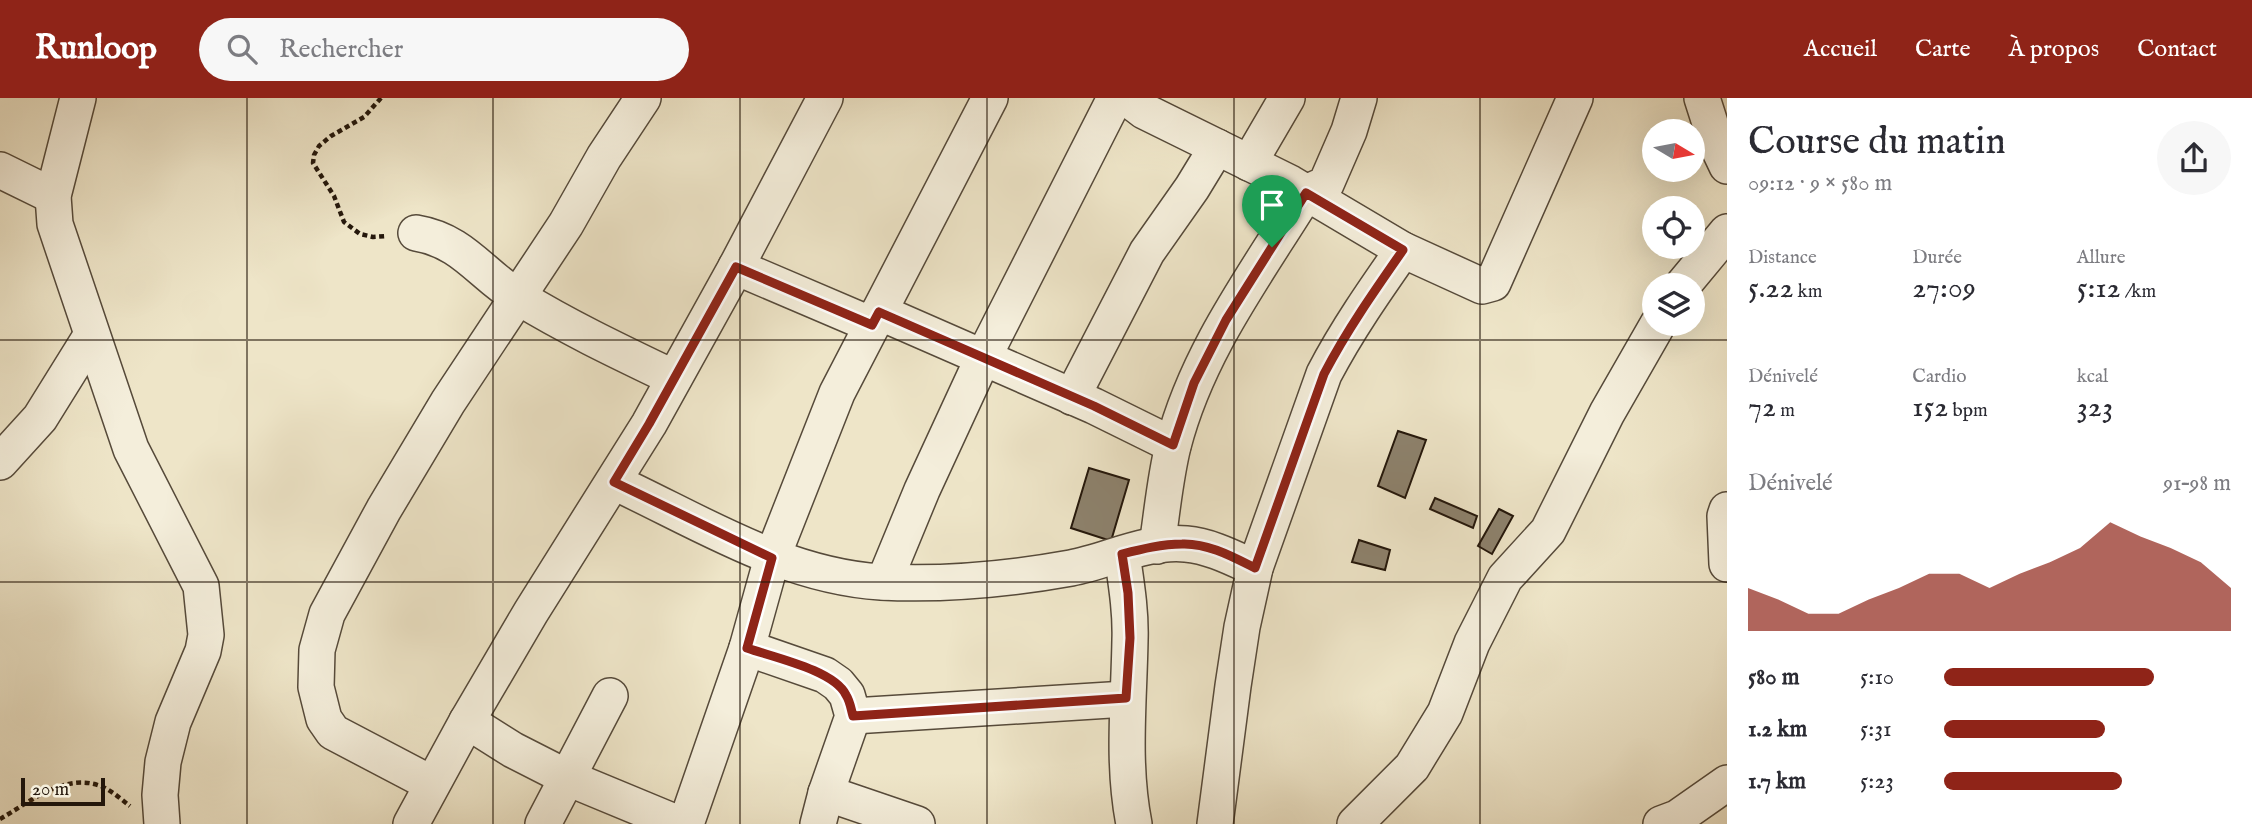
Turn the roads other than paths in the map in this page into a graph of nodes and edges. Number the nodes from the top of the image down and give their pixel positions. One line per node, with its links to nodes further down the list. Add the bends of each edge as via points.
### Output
1 (643, 98): 22 (street)
2 (825, 98): 20 (street)
3 (990, 98): 23 (street)
4 (1115, 98): 26 (street)
5 (1127, 98): 11 (street, via 1143,111)
6 (1287, 98): 12 (street)
7 (1359, 98): 15 (street, via 1326,184)
8 (1575, 98): 19 (street, via 1493,283 1482,286)
9 (1702, 98): 13 (street)
10 (80, 102): 16 (street)
11 (1217, 146): 12 (street); 28 (street, via 1147,253)
12 (1249, 163): 15 (street)
13 (1727, 166)
14 (0, 170): 16 (street)
15 (1306, 193): 19 (street); 29 (street, via 1226,320 1194,383)
16 (53, 196): 24 (street, via 55,224)
17 (1727, 232): 21 (street)
18 (416, 233): 22 (street, via 453,245)
19 (1403, 250): 37 (street, via 1324,374)
20 (736, 267): 23 (street); 27 (street)
21 (1693, 273)
22 (517, 297): 27 (street); 46 (street, via 384,509 327,614 317,650 319,704 333,732)
23 (876, 318): 26 (street); 35 (street, via 837,393)
24 (91, 336): 30 (street, via 40,418); 48 (street, via 131,449 201,586 203,651 173,722 160,794)
25 (1651, 336): 56 (street, via 1548,531 1505,578 1472,643 1445,713 1412,767)
26 (984, 358): 28 (street); 38 (street)
27 (674, 377): 31 (street)
28 (1072, 397): 29 (street)
29 (1173, 445): 33 (street)
30 (0, 462)
31 (614, 482): 35 (street); 43 (street)
32 (1727, 510): 36 (street)
33 (1157, 546): 34 (street); 37 (street, via 1185,543 1219,551)
34 (1122, 554): 38 (street, via 1073,568 970,580); 41 (street, via 1130,638)
35 (772, 558): 38 (street); 39 (street)
36 (1727, 564)
37 (1255, 568): 55 (street, via 1236,663)
38 (884, 582)
39 (747, 648): 42 (street, via 825,675 847,695); 52 (street)
40 (610, 696): 44 (street)
41 (1126, 698): 42 (street); 54 (street)
42 (853, 716): 47 (street)
43 (467, 722): 44 (street); 46 (street)
44 (568, 778): 50 (street); 51 (street)
45 (1727, 783): 57 (street)
46 (432, 784): 49 (street)
47 (822, 808): 53 (street)
48 (149, 816)
49 (411, 824)
50 (543, 824)
51 (679, 824)
52 (686, 824)
53 (917, 824)
54 (1134, 824)
55 (1214, 824)
56 (1355, 824)
57 (1661, 824)

